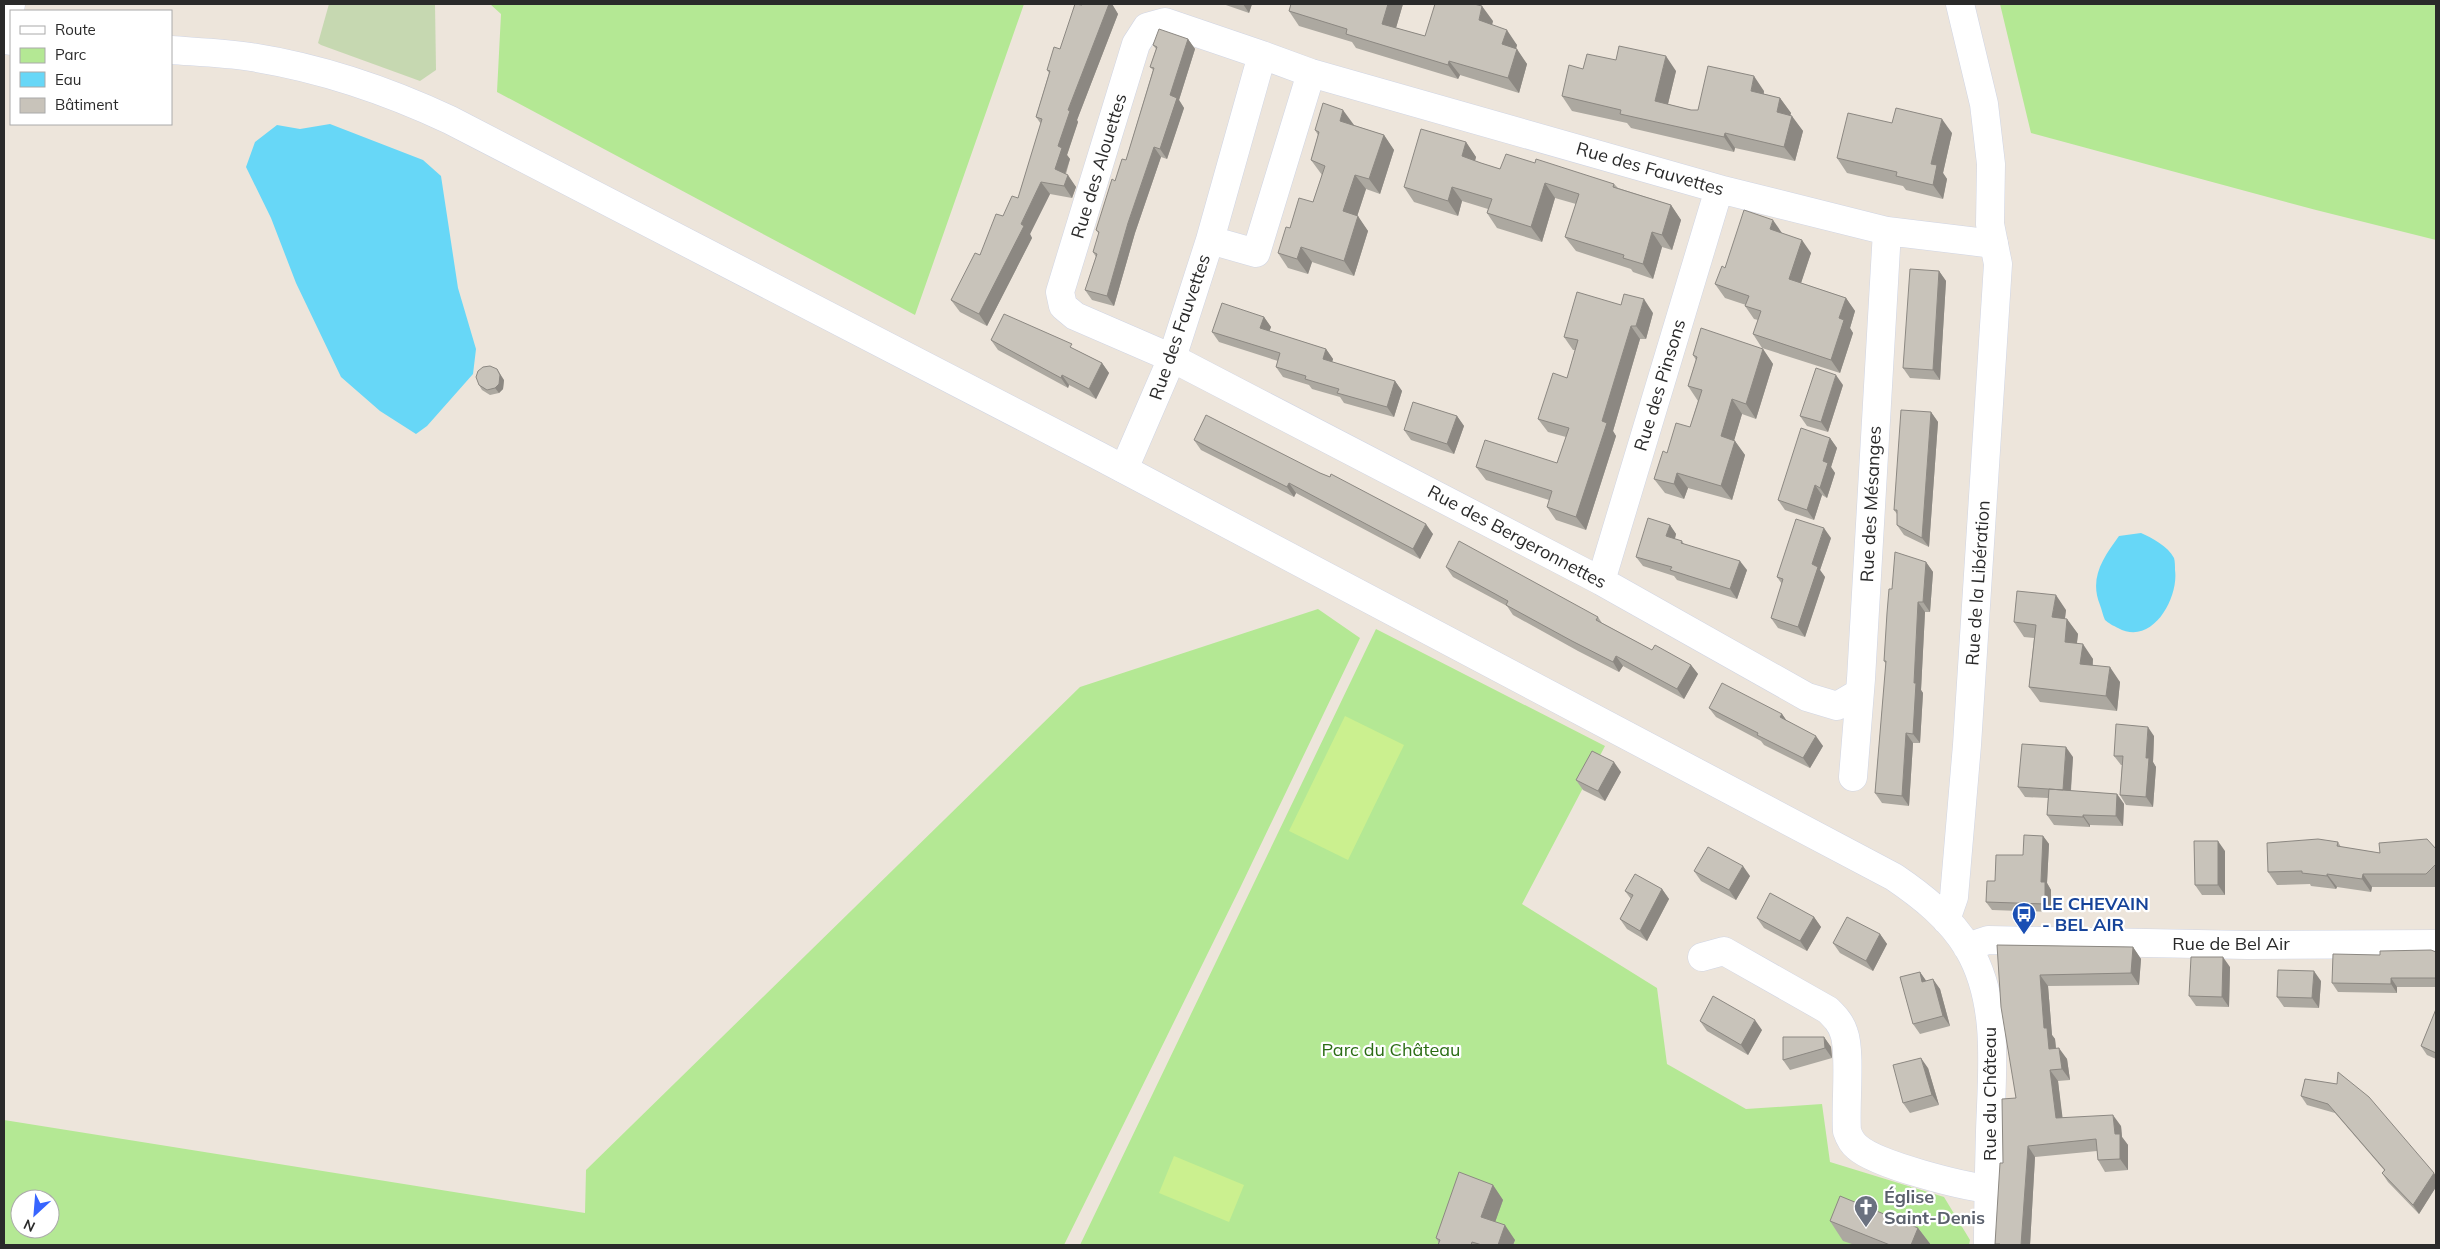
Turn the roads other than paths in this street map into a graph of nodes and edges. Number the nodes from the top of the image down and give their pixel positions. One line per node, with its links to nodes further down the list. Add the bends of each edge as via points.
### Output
1 (10, 4): 3 (street)
2 (1960, 4): 10 (street, Rue de la Libération, via 1984,104 1991,164 1990,224)
3 (4, 40)
4 (172, 50): 12 (street, Rue du Château, via 250,57 290,65 357,82 423,108)
5 (1262, 54): 6 (street, Rue des Fauvettes); 9 (street, Rue des Fauvettes); 11 (street, Rue des Alouettes, via 1165,22 1147,27 1136,44 1060,292 1063,306 1075,316)
6 (1311, 73): 7 (street, Rue des Fauvettes); 9 (street, Rue des Fauvettes, via 1256,253)
7 (1719, 189): 8 (street, Rue des Fauvettes); 13 (street, Rue des Pinsons)
8 (1887, 231): 10 (street, Rue des Fauvettes); 14 (street, Rue des Mésanges)
9 (1210, 240): 11 (street, Rue des Fauvettes)
10 (1994, 244): 16 (street, Rue de la Libération, via 1998,264 1967,745 1954,897)
11 (1172, 358): 12 (street, Rue des Fauvettes); 13 (street, Rue des Bergeronnettes)
12 (1124, 469): 16 (street, Rue du Château, via 1894,877)
13 (1601, 581): 14 (street, Rue des Bergeronnettes, via 1807,697 1837,706)
14 (1859, 693): 15 (street, Rue des Mésanges)
15 (1853, 777)
16 (1946, 920): 18 (street, Rue du Château)
17 (2436, 944): 18 (street, Rue de Bel Air, via 2248,945 1988,940)
18 (1967, 947): 20 (street, Rue du Château, via 1982,982 1990,1018 1993,1078)
19 (1702, 957): 20 (street, via 1724,951 1828,1010 1838,1021 1845,1034 1847,1131 1857,1147 1868,1155 1895,1165 1968,1187)
20 (1989, 1189): 21 (street, Rue du Château)
21 (1988, 1245)

